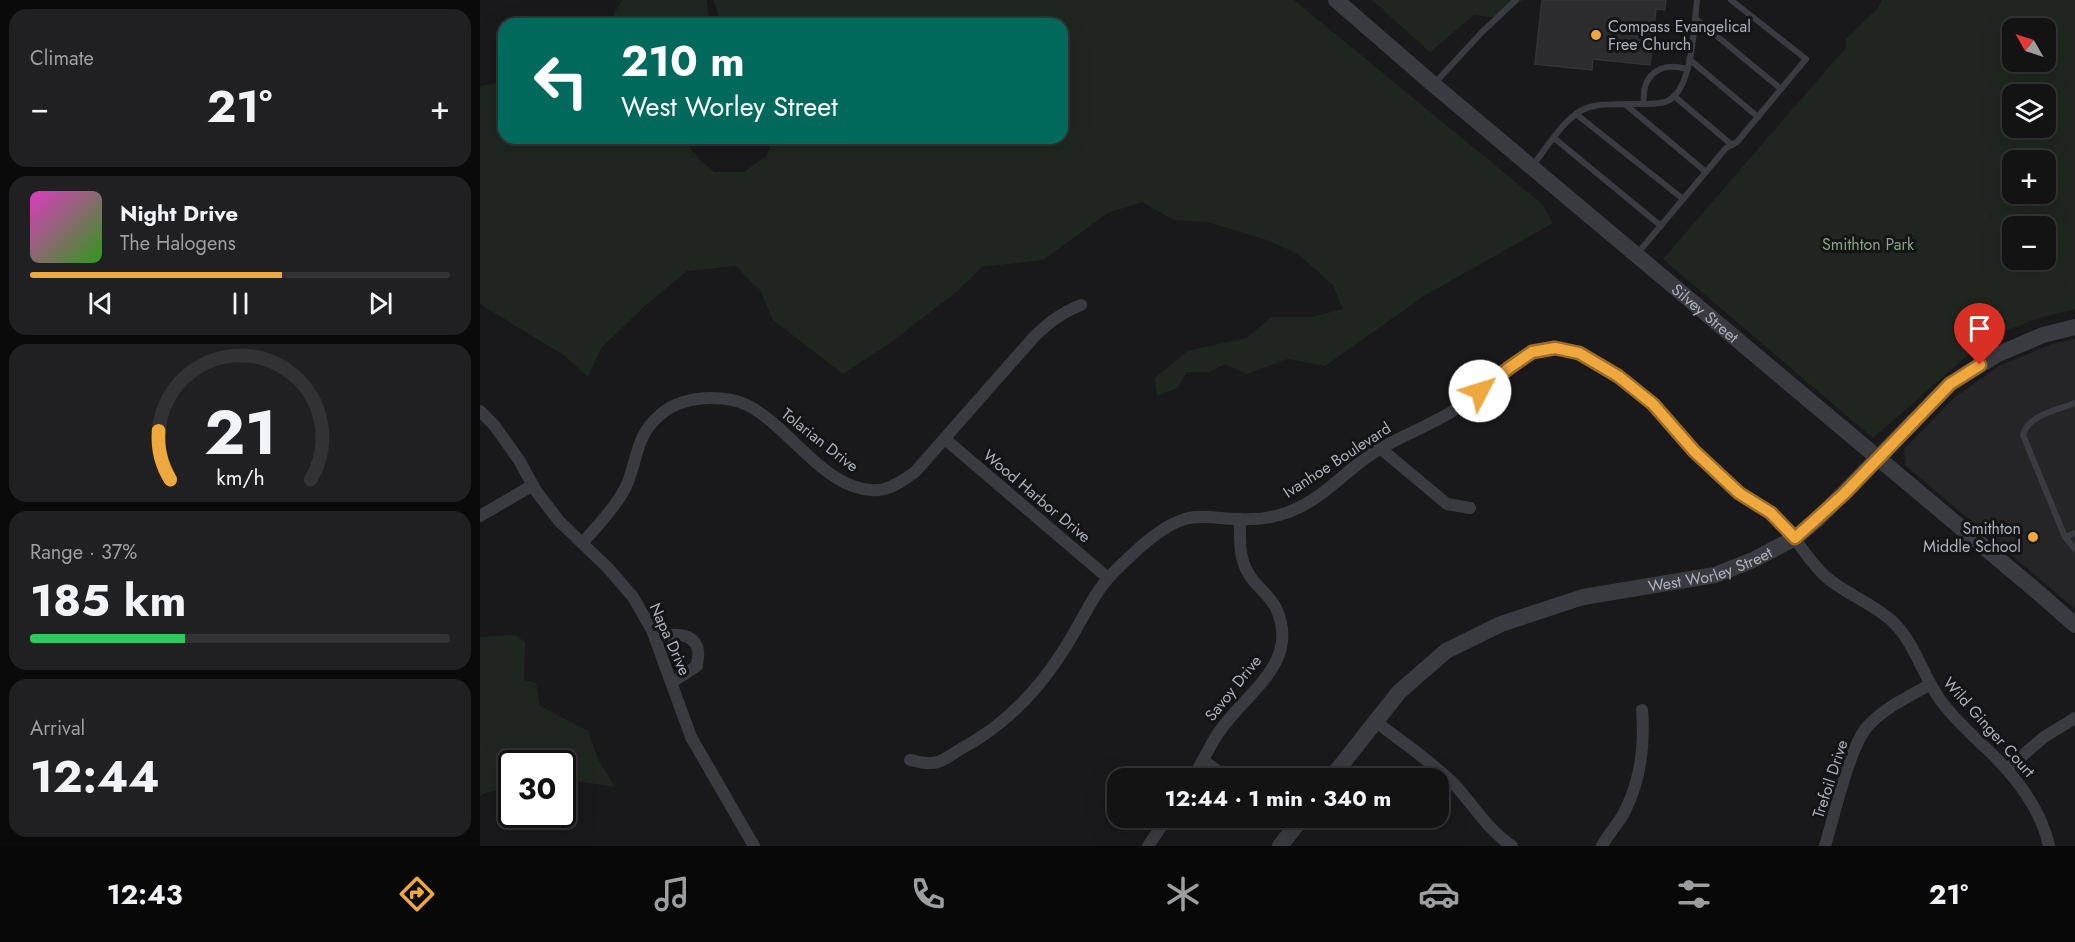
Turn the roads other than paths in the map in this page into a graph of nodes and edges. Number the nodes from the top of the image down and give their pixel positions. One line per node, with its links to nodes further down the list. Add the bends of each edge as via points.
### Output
1 (1336, 0): 8 (street, Silvey Street)
2 (1516, 0): 8 (lane)
3 (1697, 0): 5 (lane)
4 (1731, 0): 9 (lane, via 1806,59)
5 (1695, 18): 6 (lane); 9 (lane)
6 (1689, 59): 7 (lane); 14 (lane)
7 (1687, 69): 10 (lane, via 1683,85); 12 (lane, via 1670,65 1657,71 1643,89)
8 (1434, 85): 17 (street, Silvey Street)
9 (1781, 89): 14 (lane)
10 (1674, 96): 12 (lane, via 1664,102); 16 (lane)
11 (1625, 104): 12 (lane); 13 (lane, via 1596,105); 18 (lane)
12 (1644, 104)
13 (1576, 114): 15 (lane); 19 (lane)
14 (1758, 117): 16 (lane)
15 (1554, 138): 17 (lane); 20 (lane)
16 (1732, 145): 18 (lane)
17 (1532, 166): 21 (street, Silvey Street)
18 (1706, 172): 19 (lane)
19 (1683, 200): 20 (lane)
20 (1661, 226): 21 (lane)
21 (1637, 255): 28 (street, Silvey Street)
22 (1081, 305): 26 (street, Tolarian Drive, via 1045,327)
23 (2075, 327): 28 (street, West Worley Street, via 2043,335 1996,355 1950,384)
24 (2075, 403): 34 (lane, via 2032,420 2024,435)
25 (480, 411): 29 (street, Napa Drive, via 494,425)
26 (945, 439): 36 (street, Tolarian Drive, via 915,472 899,483 880,490 863,490 843,483 746,405 726,398 699,398 660,414 645,430 627,485); 38 (street, Wood Harbor Drive)
27 (1380, 448): 30 (street, via 1447,504); 32 (street, Ivanhoe Boulevard, via 1297,509 1274,517); 35 (street, Ivanhoe Boulevard, via 1437,421 1532,352 1555,348 1579,353 1618,376 1653,404 1694,451 1739,493 1771,513)
28 (1878, 458): 35 (street, West Worley Street); 39 (street, Silvey Street)
29 (533, 485): 31 (street); 36 (street, Napa Drive, via 560,521)
30 (1470, 508)
31 (480, 516)
32 (1240, 519): 38 (street, Ivanhoe Boulevard, via 1187,518 1171,525); 47 (street, Savoy Drive, via 1240,556 1250,578 1274,605 1283,627 1282,651 1267,677 1217,735)
33 (2075, 533): 34 (lane)
34 (2065, 537): 37 (lane)
35 (1795, 538): 42 (street, Wild Ginger Court, via 1822,573 1897,625 1911,644); 45 (street, West Worley Street, via 1715,575 1583,597 1501,624 1446,651 1399,692)
36 (583, 542): 40 (street, Napa Drive, via 633,597)
37 (2075, 549)
38 (1108, 578): 46 (street, Ivanhoe Boulevard, via 1066,648 1021,705 994,728 936,764)
39 (2075, 625)
40 (655, 638): 41 (street, Napa Drive); 41 (street, via 675,633 691,638 698,649 697,666)
41 (672, 682): 54 (street, Napa Drive, via 691,737)
42 (1929, 685): 51 (street, Wild Ginger Court, via 1962,726); 59 (street, Trefoil Drive, via 1885,711 1866,728 1855,749)
43 (1641, 710): 58 (street, via 1644,736 1636,782 1624,812)
44 (2075, 718): 51 (street, via 2044,737)
45 (1375, 721): 50 (street, West Worley Street); 57 (street, via 1439,770)
46 (910, 760)
47 (1204, 761): 48 (street, Savoy Drive); 49 (street)
48 (1199, 768)
49 (1213, 768)
50 (1340, 768)
51 (2007, 769): 60 (street, Wild Ginger Court, via 2027,794)
52 (1160, 828): 55 (street)
53 (1294, 828): 56 (street)
54 (754, 846)
55 (1148, 846)
56 (1280, 846)
57 (1512, 846)
58 (1602, 846)
59 (1825, 846)
60 (2049, 846)

